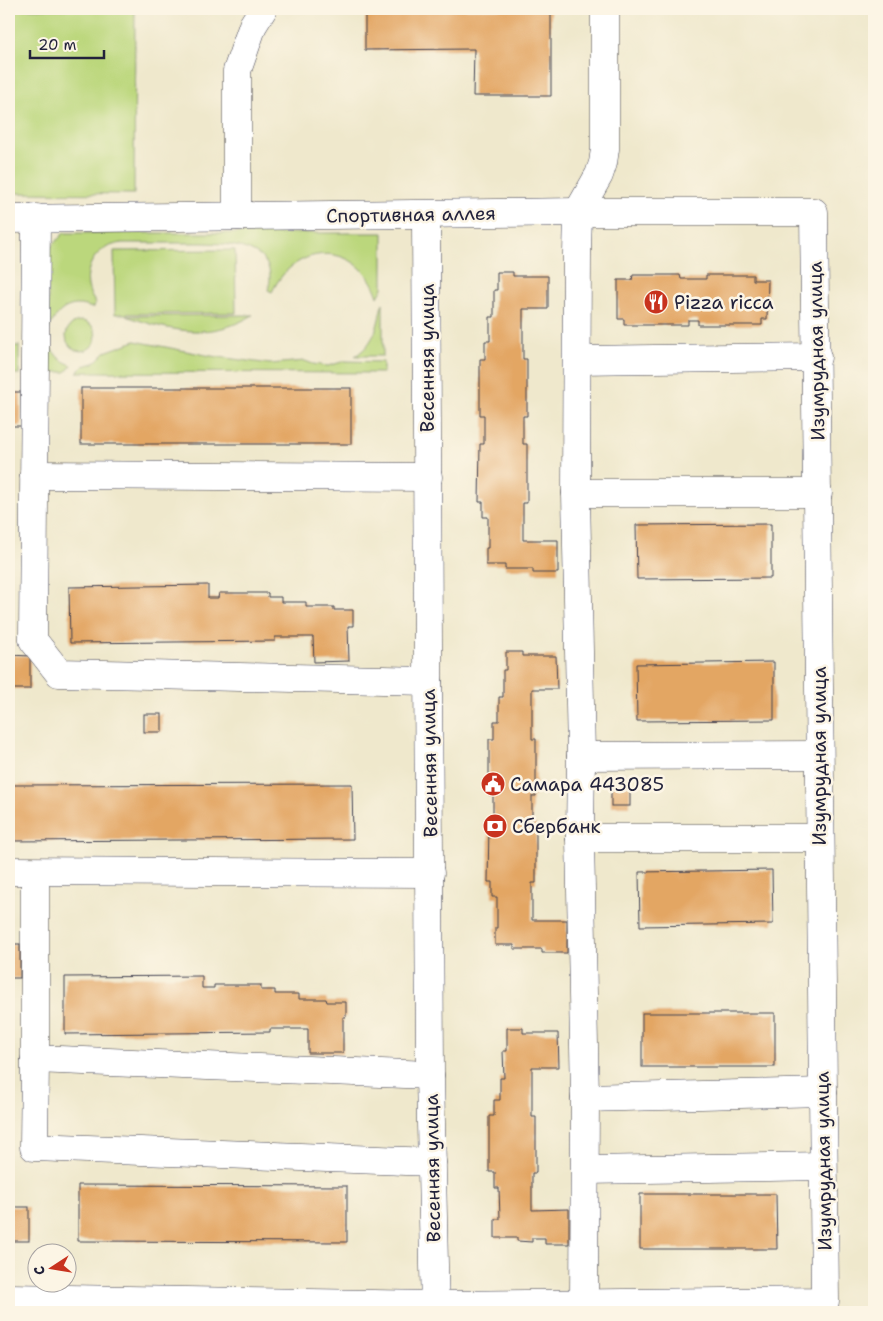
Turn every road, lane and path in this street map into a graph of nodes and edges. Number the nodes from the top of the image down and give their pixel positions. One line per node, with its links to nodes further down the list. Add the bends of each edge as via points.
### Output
1 (263, 9): 6 (street, via 253,25 237,71)
2 (605, 9): 3 (street, via 604,163)
3 (578, 212): 4 (street, Спортивная аллея); 5 (street, Спортивная аллея); 10 (street)
4 (814, 212): 9 (street, Изумрудная улица)
5 (426, 215): 6 (street, Спортивная аллея); 12 (street, Весенняя улица)
6 (237, 216): 7 (street, Спортивная аллея)
7 (36, 218): 8 (street, Спортивная аллея); 11 (street)
8 (9, 219)
9 (816, 357): 10 (street); 14 (street, Изумрудная улица)
10 (577, 360): 13 (street)
11 (34, 475): 12 (street); 15 (street, via 33,640 59,673)
12 (428, 477): 15 (street, Весенняя улица)
13 (576, 493): 14 (street); 17 (street)
14 (818, 493): 16 (street, Изумрудная улица)
15 (428, 681): 21 (street, Весенняя улица)
16 (819, 755): 17 (street); 19 (street, Изумрудная улица)
17 (581, 756): 18 (street)
18 (580, 838): 19 (street); 25 (street)
19 (820, 838): 24 (street, Изумрудная улица)
20 (22, 871): 21 (street); 22 (street)
21 (430, 873): 23 (street, Весенняя улица)
22 (35, 1059): 23 (street); 26 (street, via 34,1147)
23 (430, 1075): 26 (street, Весенняя улица)
24 (823, 1092): 25 (street); 27 (street, Изумрудная улица)
25 (585, 1098): 28 (street)
26 (432, 1162): 31 (street, Весенняя улица)
27 (823, 1166): 28 (street); 30 (street, Изумрудная улица, via 825,1301)
28 (586, 1170): 30 (street)
29 (9, 1298): 31 (street)
30 (584, 1304): 31 (street)
31 (435, 1309)

